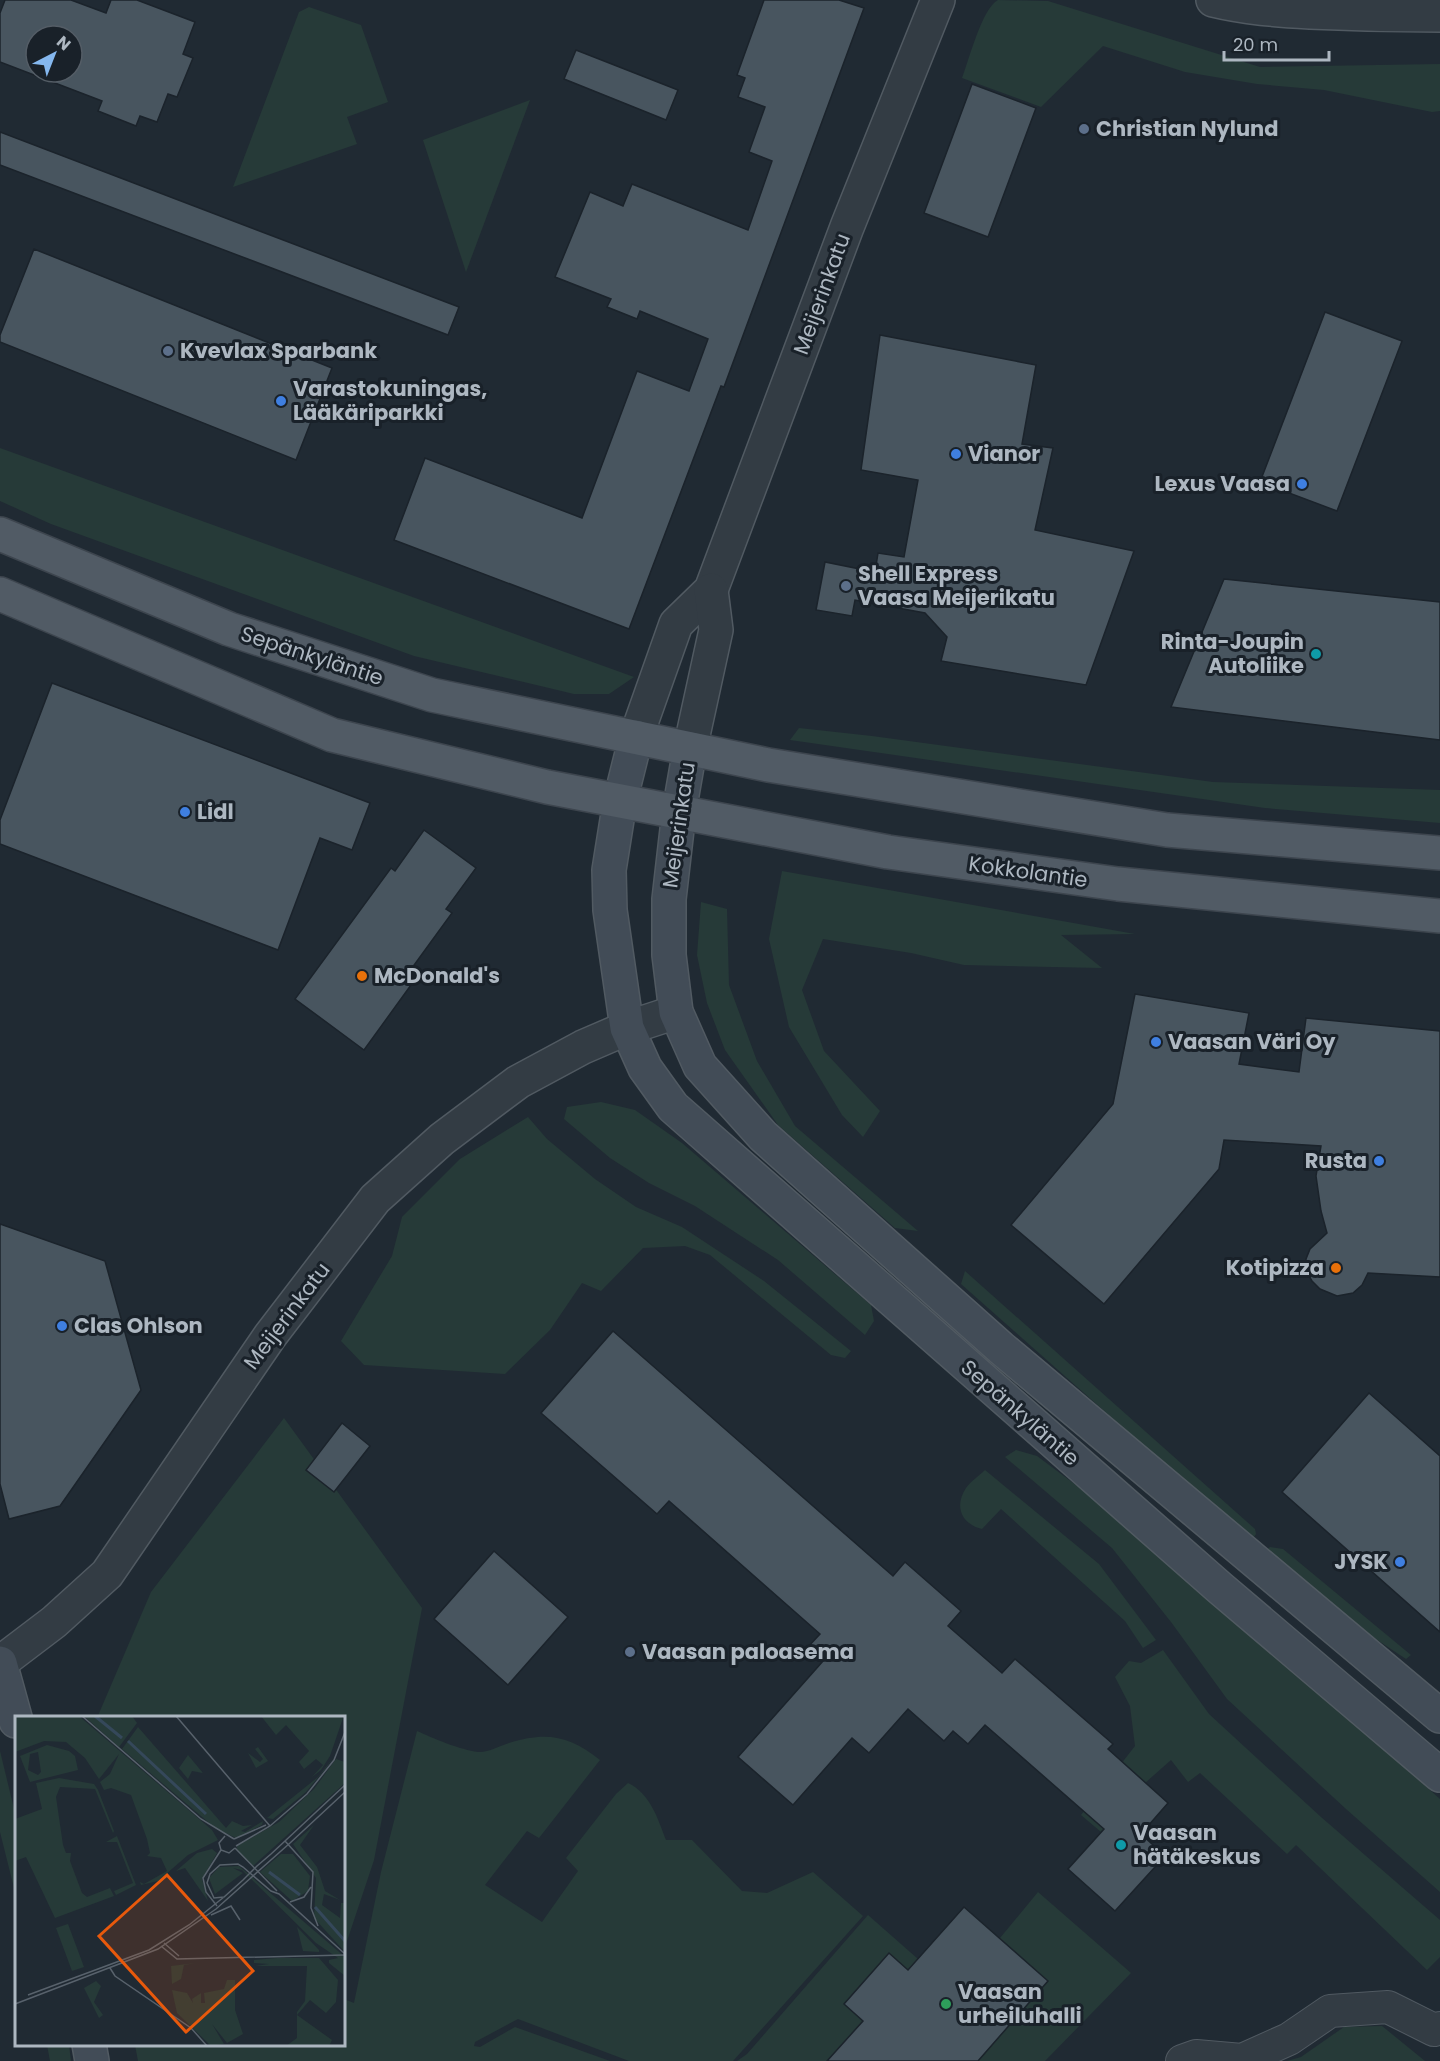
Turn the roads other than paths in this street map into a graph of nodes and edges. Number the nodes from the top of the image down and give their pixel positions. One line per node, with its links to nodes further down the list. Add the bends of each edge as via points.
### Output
1 (938, 0): 5 (street, Meijerinkatu, via 847,227)
2 (1214, 0): 3 (street, via 1278,10)
3 (1440, 15)
4 (0, 534): 7 (main road, Sepänkyläntie, via 230,629 432,695)
5 (711, 590): 7 (street, Meijerinkatu, via 676,624); 8 (street, Meijerinkatu, via 716,630)
6 (0, 594): 9 (main road, via 332,735)
7 (636, 737): 8 (main road); 9 (main road, Meijerinkatu)
8 (690, 749): 10 (main road, Meijerinkatu); 11 (main road, via 1167,830)
9 (620, 801): 10 (main road, Kokkolantie); 14 (main road, Meijerinkatu, via 609,870 610,910)
10 (679, 812): 12 (main road, Kokkolantie, via 888,852 1118,884); 13 (main road, Meijerinkatu, via 669,899 669,956)
11 (1440, 853)
12 (1440, 916)
13 (676, 1012): 14 (street, Meijerinkatu); 16 (main road, Sepänkyläntie, via 700,1066 763,1136 1001,1348)
14 (627, 1028): 15 (street, Meijerinkatu, via 518,1082 442,1139 375,1199 270,1336 107,1574 54,1623); 18 (main road, Sepänkyläntie, via 645,1068 673,1107 1220,1588)
15 (0, 1663): 17 (main road)
16 (1440, 1716)
17 (15, 1717)
18 (1440, 1775)
19 (1437, 2029): 22 (street, via 1388,2007 1330,2011 1289,2039 1242,2060 1196,2056)
20 (89, 2046): 21 (main road)
21 (92, 2061)
22 (1182, 2061)

